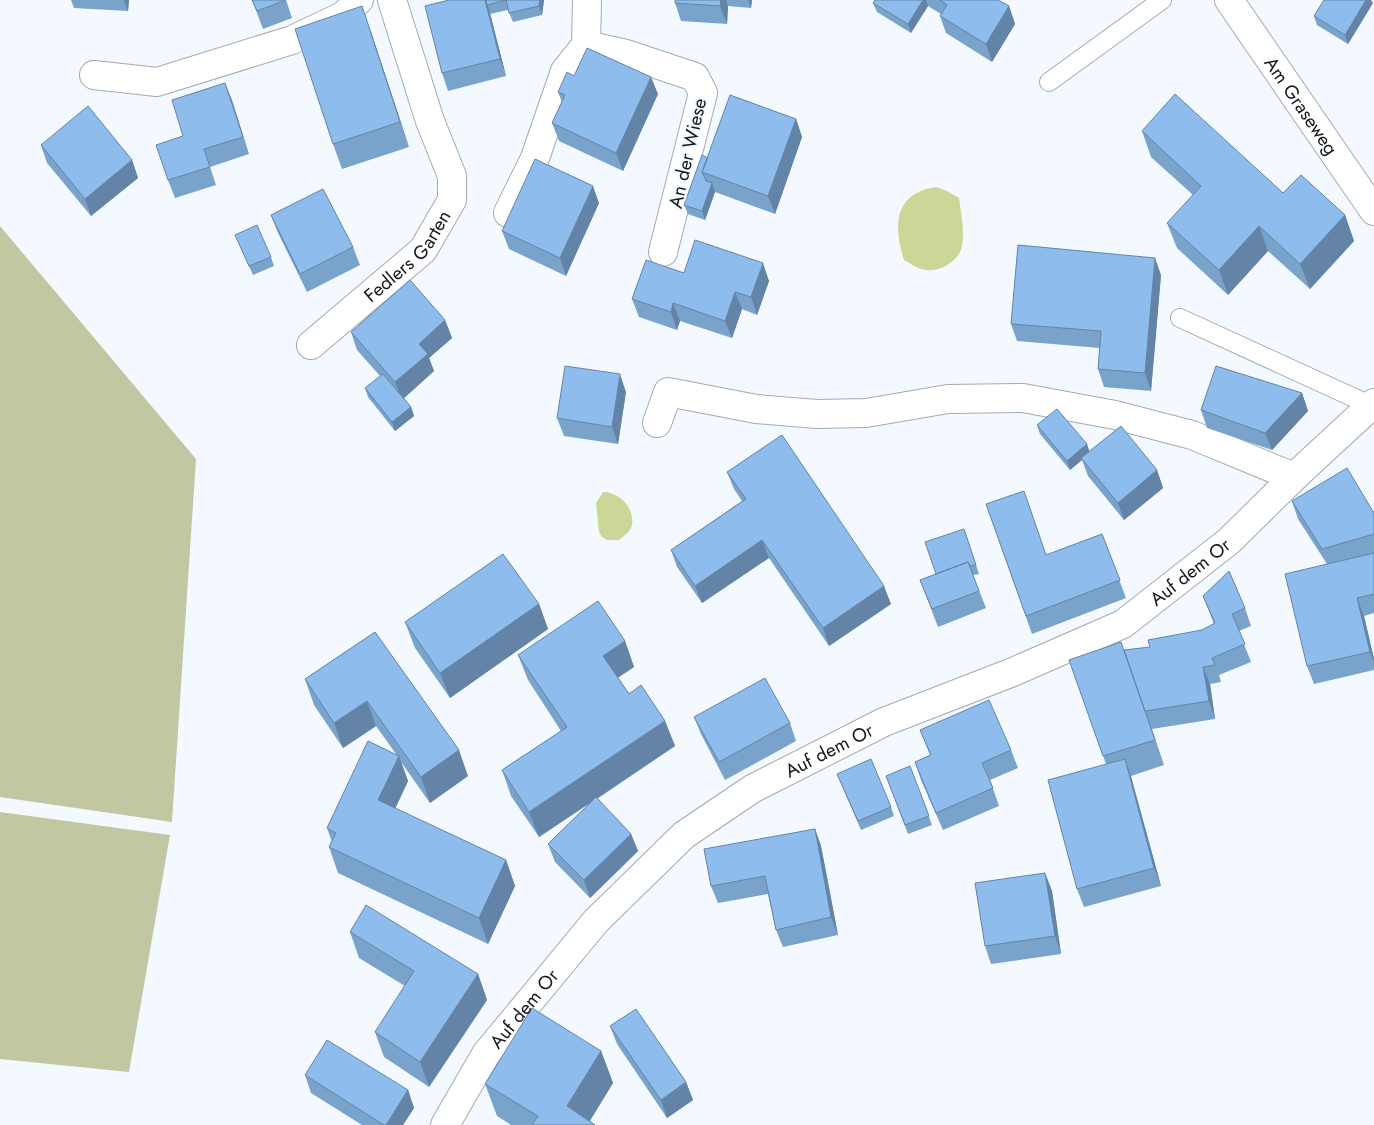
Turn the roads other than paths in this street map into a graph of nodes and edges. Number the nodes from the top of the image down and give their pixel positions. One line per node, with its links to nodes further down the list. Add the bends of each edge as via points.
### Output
1 (359, 0): 7 (street, via 343,16 292,40 157,82)
2 (392, 0): 13 (street, Fedlers Garten, via 430,121 452,176 452,200 423,250)
3 (588, 0): 6 (street)
4 (1162, 0): 8 (lane)
5 (1229, 0): 9 (street, Am Graseweg)
6 (586, 45): 10 (street, via 565,71 535,158); 11 (street, An der Wiese, via 626,54 695,77 703,93)
7 (94, 75)
8 (1049, 82)
9 (1374, 210)
10 (508, 214)
11 (663, 252)
12 (1180, 318): 14 (lane)
13 (311, 345)
14 (1373, 405): 16 (street, Auf dem Or)
15 (658, 423): 16 (street, via 668,392 756,409 817,414 866,413 948,399 1023,398 1115,414 1192,435)
16 (1294, 476): 17 (street, Auf dem Or, via 1230,541 1123,624 1013,672 884,722 752,789 684,835 596,921 486,1054)
17 (445, 1125)

